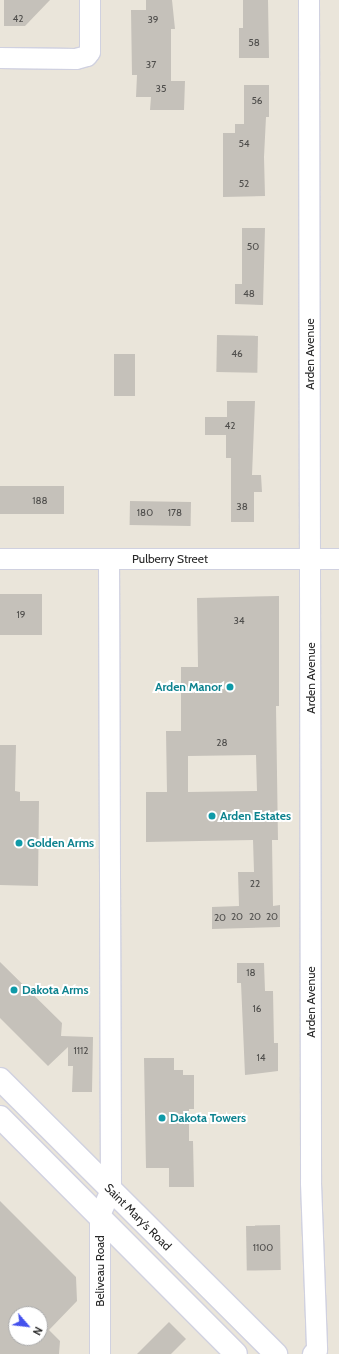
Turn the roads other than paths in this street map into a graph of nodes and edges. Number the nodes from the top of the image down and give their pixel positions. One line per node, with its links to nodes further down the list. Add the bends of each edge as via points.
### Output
1 (90, 0): 3 (street, via 90,52 82,58)
2 (309, 0): 6 (street, Arden Avenue)
3 (0, 58)
4 (0, 559): 5 (street, Pulberry Street)
5 (109, 559): 6 (street, Pulberry Street); 10 (street)
6 (311, 559): 7 (street, Pulberry Street); 15 (street, Arden Avenue, via 311,1183 317,1350)
7 (339, 559)
8 (0, 1079): 10 (main road, Saint Mary’s Road)
9 (0, 1117): 11 (main road)
10 (111, 1190): 11 (street, Beliveau Road); 14 (main road, Saint Mary’s Road)
11 (100, 1215): 12 (street, Beliveau Road); 13 (main road)
12 (100, 1354)
13 (236, 1354)
14 (276, 1354)
15 (313, 1354)

